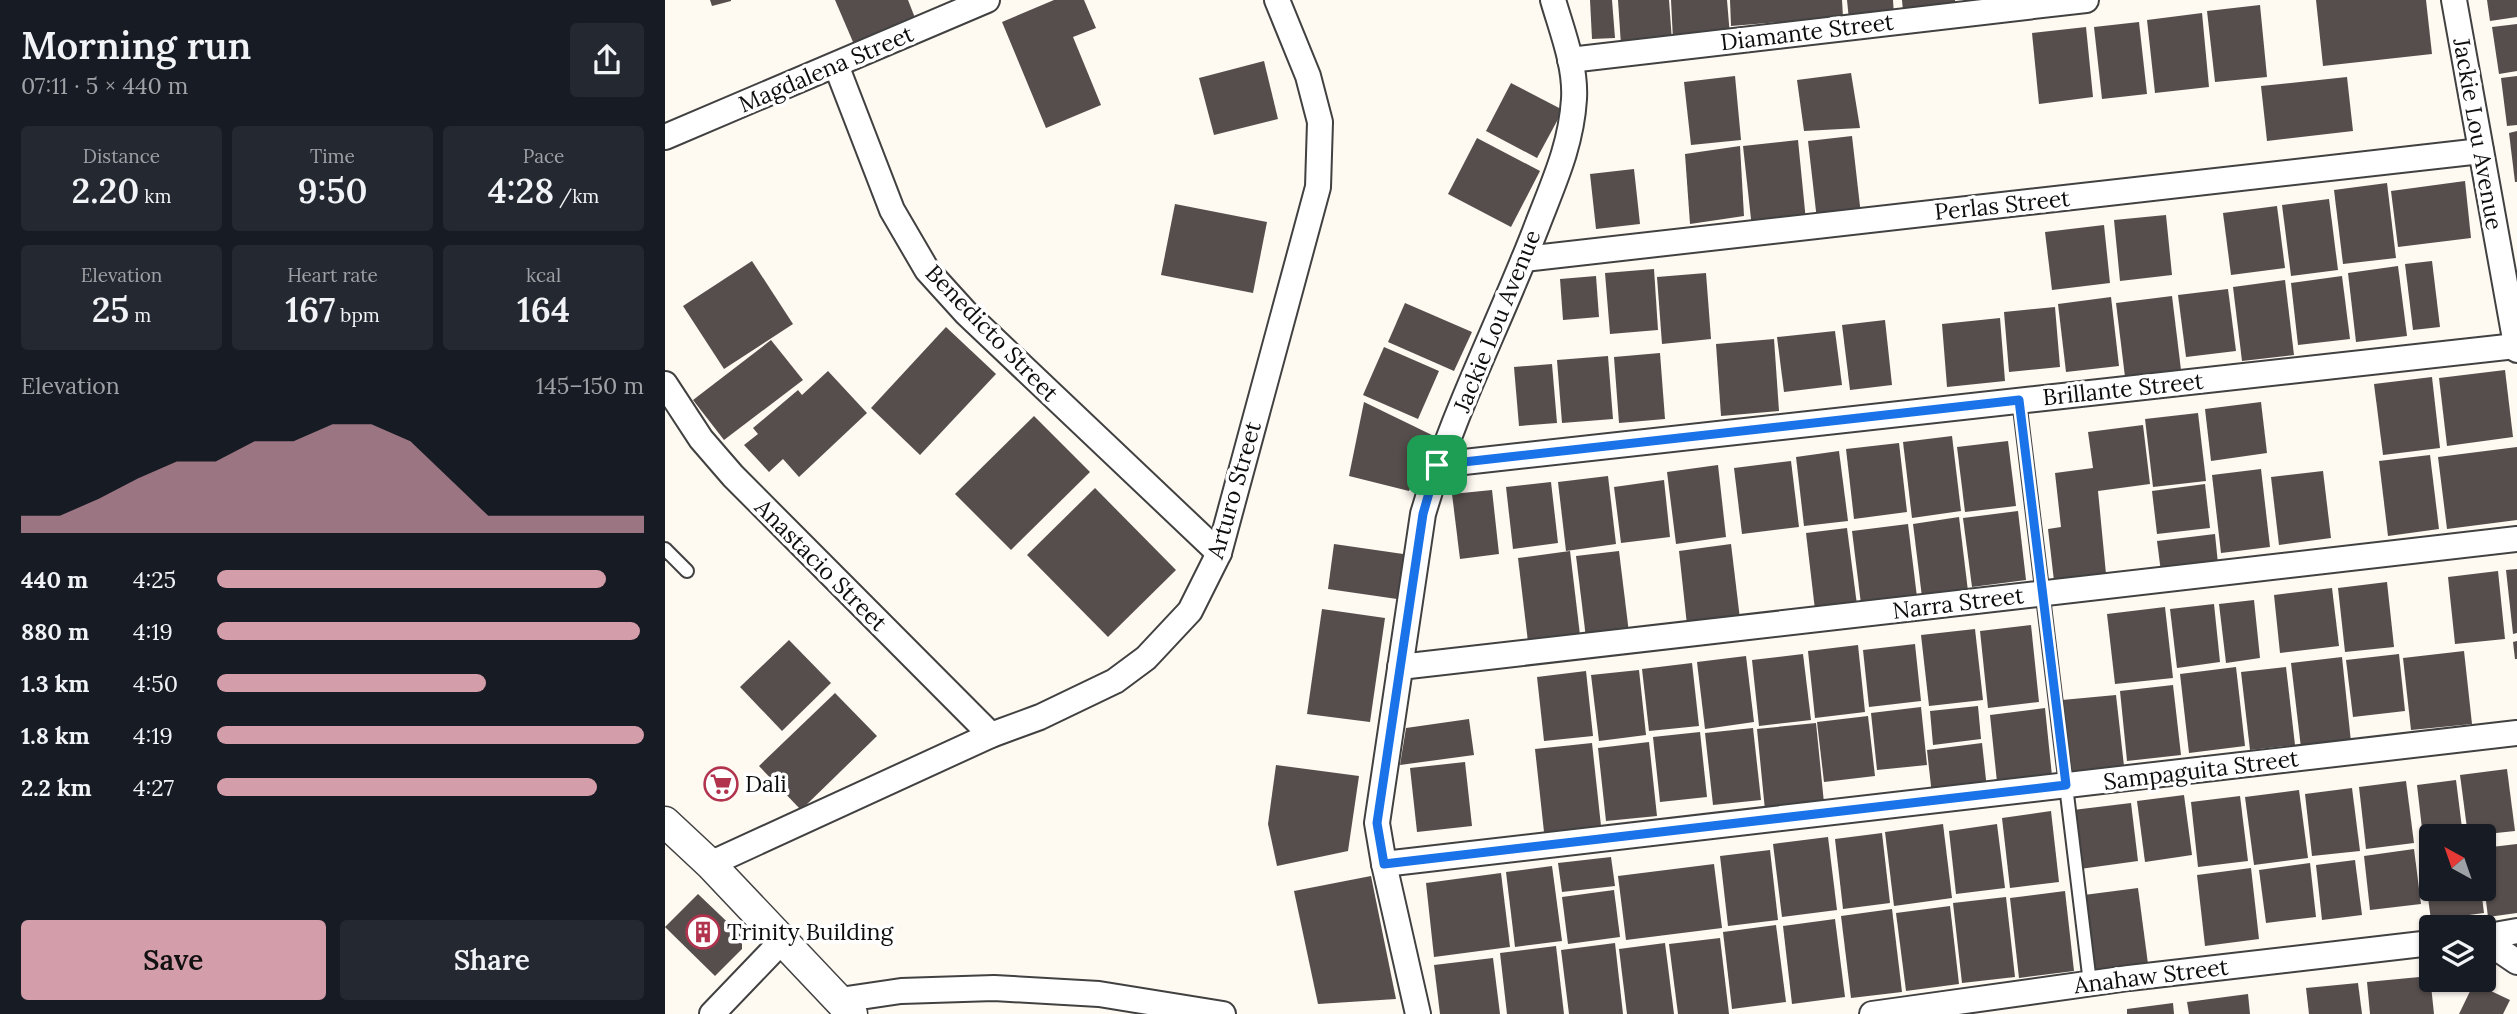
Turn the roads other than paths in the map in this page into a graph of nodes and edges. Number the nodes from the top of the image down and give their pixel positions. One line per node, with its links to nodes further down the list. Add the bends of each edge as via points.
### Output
1 (987, 0): 7 (street, Magdalena Street)
2 (1277, 0): 17 (street, Arturo Street, via 1308,76 1320,122 1318,187)
3 (1553, 0): 6 (street, Jackie Lou Avenue)
4 (2086, 0): 6 (street, Diamante Street)
5 (2454, 0): 9 (street, Jackie Lou Avenue)
6 (1570, 60): 10 (street, Jackie Lou Avenue, via 1574,96 1569,144)
7 (836, 65): 8 (street, Magdalena Street); 17 (street, Benedicto Street, via 892,210 927,270 966,313)
8 (665, 138)
9 (2480, 151): 10 (street, Perlas Street); 11 (street, Jackie Lou Avenue)
10 (1524, 260): 14 (street, Jackie Lou Avenue)
11 (2517, 348): 13 (street, Brillante Street)
12 (665, 384): 22 (street, Anastacio Street, via 701,439 733,476)
13 (2019, 400): 14 (street, Brillante Street); 19 (lane)
14 (1437, 465): 20 (street, Jackie Lou Avenue, via 1423,514)
15 (2517, 539): 19 (street, Narra Street)
16 (665, 549): 18 (lane)
17 (1219, 553): 22 (street, Arturo Street, via 1190,611 1146,658 1115,681)
18 (687, 571)
19 (2043, 593): 20 (street, Narra Street); 23 (lane)
20 (1399, 667): 26 (street, Jackie Lou Avenue, via 1377,823)
21 (2517, 733): 23 (street, Sampaguita Street)
22 (991, 735): 25 (street, Arturo Street)
23 (2066, 785): 26 (street, Sampaguita Street); 33 (lane)
24 (665, 821): 25 (street)
25 (710, 864): 29 (street)
26 (1384, 864): 37 (street, Jackie Lou Avenue)
27 (2517, 931): 28 (street)
28 (2496, 935)
29 (782, 941): 34 (street); 35 (street)
30 (2419, 944): 33 (street, Anahaw Street)
31 (2496, 947): 32 (street)
32 (2517, 962)
33 (2090, 983): 38 (street, Anahaw Street)
34 (846, 1007): 36 (street, via 901,991 994,988 1099,994)
35 (712, 1014)
36 (1223, 1014)
37 (1418, 1014)
38 (1872, 1014)

